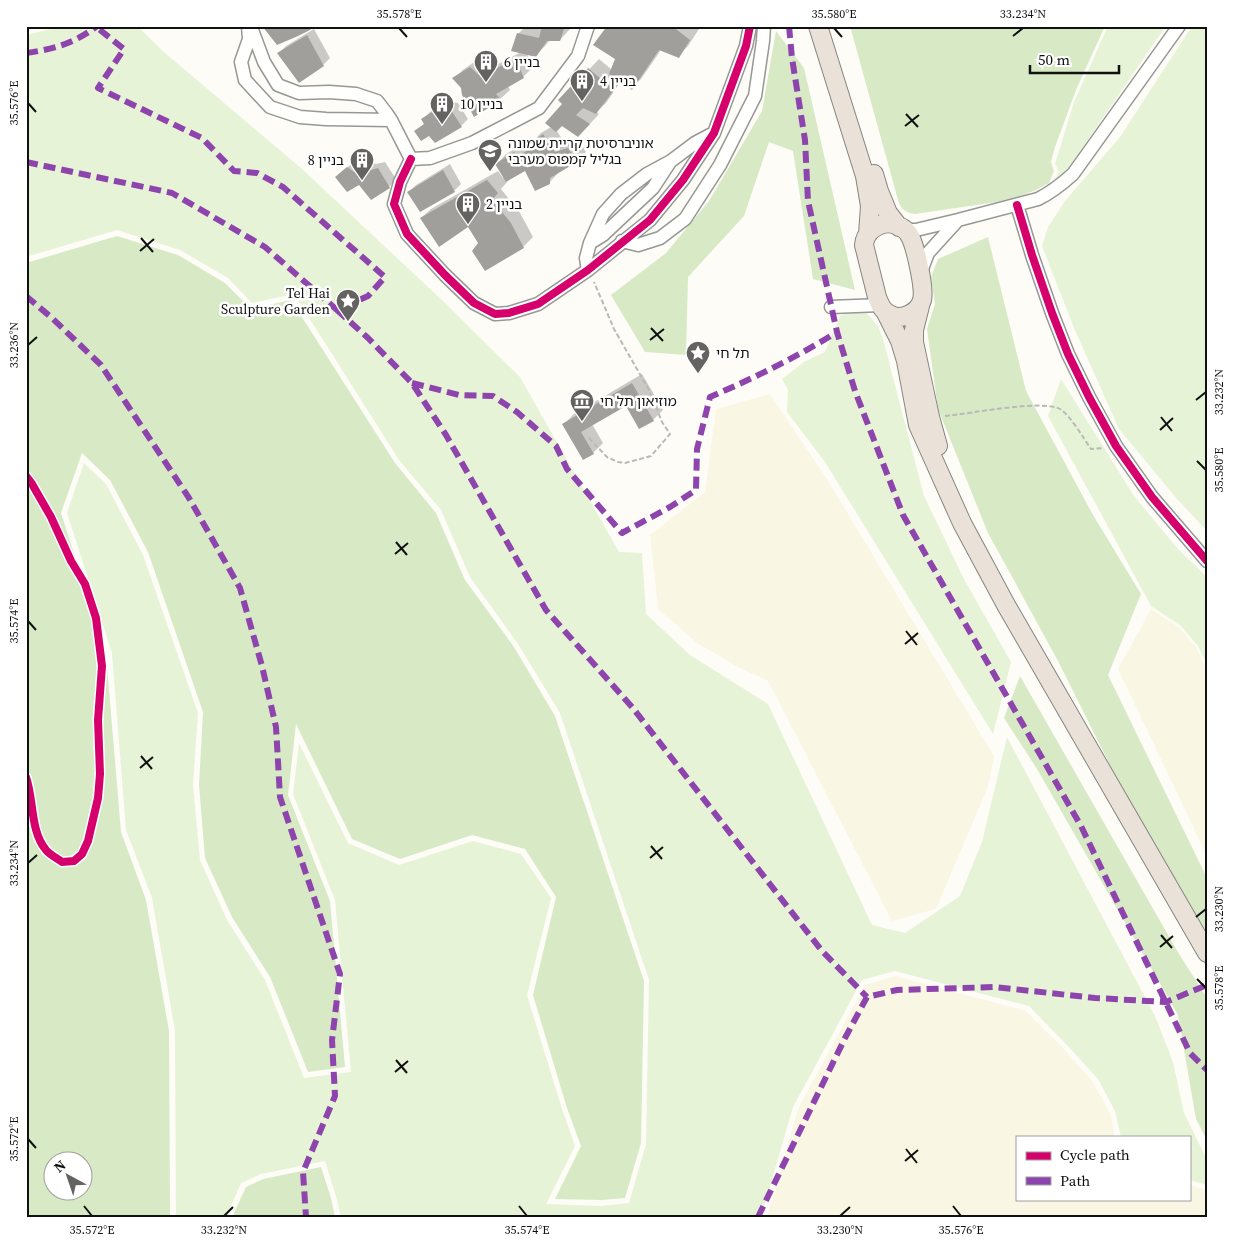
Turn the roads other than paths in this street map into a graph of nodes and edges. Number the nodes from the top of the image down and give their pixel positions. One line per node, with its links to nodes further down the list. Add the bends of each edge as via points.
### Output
1 (250, 26): 8 (street, via 264,62 278,85 299,94 356,94 377,101); 8 (street, via 249,39 240,62 245,80 270,107 300,117)
2 (588, 26): 10 (street, via 578,56 539,108 472,142 430,158)
3 (750, 26): 9 (street, via 746,46)
4 (764, 26): 16 (street, via 755,96 720,166 685,218 660,238 638,245)
5 (818, 26): 15 (highway, via 865,176 870,206)
6 (830, 26): 14 (highway, via 879,191 888,213)
7 (1179, 26): 12 (street, via 1073,174 1050,193)
8 (391, 120): 10 (street)
9 (714, 133): 11 (street); 16 (street, via 683,180 650,220)
10 (411, 159): 18 (street, via 394,204 407,234 474,304 495,314 509,313 538,304)
11 (671, 161): 17 (street, via 653,188 609,230); 17 (street, via 621,194 603,214)
12 (1017, 205): 13 (street); 24 (street, via 1052,313 1089,397 1116,446 1152,497)
13 (958, 220): 14 (street, via 916,230); 19 (street, via 928,252)
14 (902, 229): 15 (highway, via 893,224 882,224); 19 (highway, via 911,238)
15 (868, 234): 22 (highway, via 866,252)
16 (622, 241): 18 (street)
17 (590, 243): 18 (street, via 586,258)
18 (588, 270)
19 (920, 275): 20 (highway, via 923,293)
20 (920, 306): 22 (highway, via 916,311 897,317); 23 (highway, via 914,342 930,417)
21 (831, 307): 22 (street)
22 (883, 308): 23 (highway, via 900,341 918,424)
23 (962, 523): 25 (highway)
24 (1206, 558)
25 (1207, 954)

